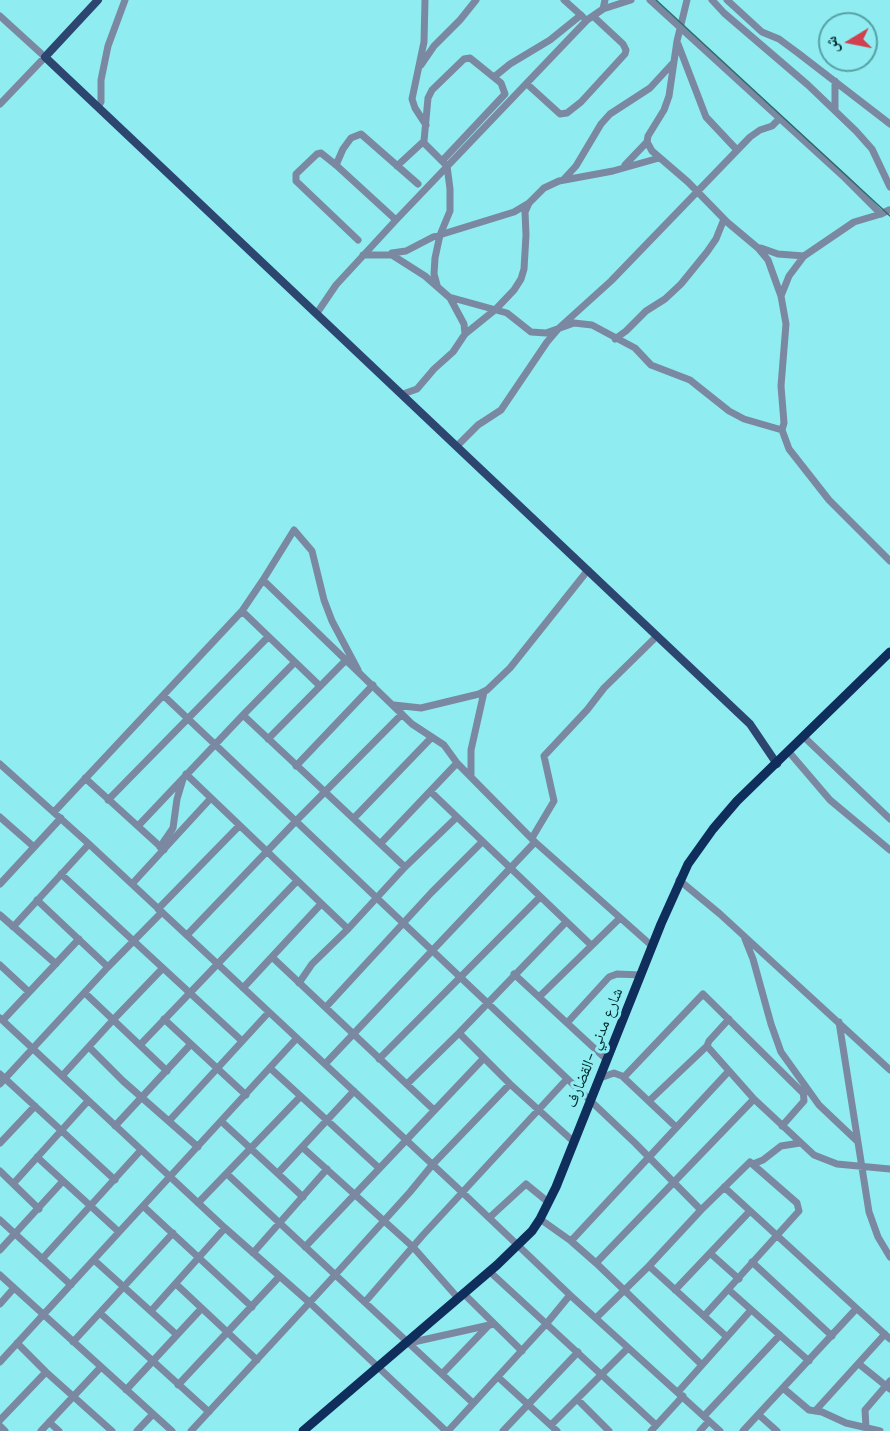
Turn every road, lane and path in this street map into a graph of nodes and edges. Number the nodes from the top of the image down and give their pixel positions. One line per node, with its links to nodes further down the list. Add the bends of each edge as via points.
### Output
1 (98, 0): 18 (main road)
2 (125, 0): 25 (street, via 108,46)
3 (425, 0): 20 (street, via 426,26)
4 (476, 0): 20 (street)
5 (564, 0): 14 (street)
6 (605, 0): 12 (street)
7 (631, 0): 12 (street)
8 (650, 0): 16 (street)
9 (687, 0): 16 (street)
10 (712, 0): 26 (street)
11 (727, 0): 22 (street, via 762,32 784,43)
12 (603, 9): 15 (street)
13 (0, 15): 18 (street)
14 (581, 15): 15 (street); 21 (street)
15 (590, 19): 23 (street); 23 (street, via 620,41 626,51 581,102 560,114)
16 (680, 28): 17 (street); 27 (street)
17 (677, 41): 19 (street); 32 (street, via 706,117)
18 (45, 57): 24 (street); 25 (main road)
19 (674, 61): 31 (street, via 669,96); 38 (street, via 650,88 610,114)
20 (418, 70): 29 (street, via 412,99)
21 (494, 77): 29 (street, via 473,59 464,59 430,93); 34 (street, via 504,88 503,98)
22 (835, 81): 26 (street); 28 (street)
23 (527, 84): 34 (street)
24 (0, 104)
25 (98, 107): 57 (main road)
26 (834, 110): 40 (street, via 872,149)
27 (779, 118): 32 (street); 44 (street)
28 (890, 124)
29 (426, 125): 30 (street)
30 (423, 142): 34 (street); 36 (street)
31 (647, 142): 33 (street); 37 (street)
32 (737, 150): 41 (street)
33 (659, 159): 37 (street); 41 (street)
34 (444, 164): 46 (street); 47 (street, via 451,200)
35 (336, 165): 36 (street, via 346,144 357,134 365,136); 46 (street); 48 (street, via 317,154 296,174 296,181)
36 (397, 166): 39 (street)
37 (623, 167): 38 (street)
38 (564, 179): 42 (street, via 544,188)
39 (418, 184)
40 (890, 187)
41 (698, 192): 45 (street); 58 (street)
42 (529, 203): 47 (street, via 493,220); 56 (street, via 525,212 526,253 521,279)
43 (890, 209): 44 (street)
44 (881, 214): 52 (street, via 854,222)
45 (724, 219): 49 (street); 60 (street, via 716,238 689,276)
46 (396, 220): 51 (street)
47 (440, 235): 50 (street, via 406,251); 53 (street, via 434,267)
48 (358, 240)
49 (758, 248): 52 (street); 54 (street, via 768,260)
50 (389, 254): 51 (street); 53 (street, via 402,259)
51 (363, 255): 57 (street)
52 (804, 256): 54 (street, via 789,276)
53 (438, 287): 55 (street)
54 (781, 296): 62 (street, via 786,324)
55 (449, 297): 56 (street); 59 (street, via 464,324)
56 (496, 309): 58 (street, via 511,315 531,332 546,333); 59 (street)
57 (317, 313): 61 (main road)
58 (559, 328): 60 (street, via 585,323); 63 (street, via 501,410 478,424)
59 (465, 334): 61 (street, via 421,385)
60 (615, 339): 62 (street, via 635,348 651,365 690,380 729,411)
61 (403, 394): 63 (main road)
62 (782, 430): 64 (street, via 789,449 818,487)
63 (456, 446): 65 (main road)
64 (890, 561)
65 (588, 570): 68 (main road); 76 (street, via 510,668)
66 (263, 580): 67 (street); 71 (street); 73 (street, via 294,530 312,551 332,621)
67 (242, 611): 69 (street); 77 (street)
68 (657, 636): 89 (main road, via 750,724); 107 (street, via 544,756 554,801)
69 (268, 637): 72 (street); 81 (street)
70 (890, 652): 83 (highway, شارع مدني -القضارف)
71 (345, 661): 73 (street); 75 (street)
72 (295, 662): 75 (street); 80 (street)
73 (361, 675): 74 (street)
74 (373, 685): 78 (street); 90 (street)
75 (320, 686): 84 (street)
76 (484, 692): 78 (street, via 421,708); 92 (street, via 471,750)
77 (164, 696): 81 (street); 93 (street)
78 (392, 704): 79 (street)
79 (402, 714): 82 (street); 94 (street)
80 (243, 715): 84 (street); 85 (street)
81 (189, 719): 85 (street); 97 (street)
82 (432, 737): 87 (street, via 444,745); 101 (street)
83 (804, 737): 86 (highway, شارع مدني -القضارف); 102 (street)
84 (268, 739): 90 (street)
85 (216, 744): 91 (street); 103 (street)
86 (789, 752): 89 (highway, شارع مدني -القضارف); 113 (street, via 830,800)
87 (457, 763): 92 (street); 95 (street)
88 (0, 764): 98 (street)
89 (777, 764): 118 (highway, شارع مدني -القضارف, via 713,829)
90 (296, 766): 94 (street)
91 (185, 776): 96 (street); 105 (street); 112 (street, via 173,828)
92 (471, 777): 107 (street)
93 (85, 778): 97 (street); 98 (street)
94 (325, 792): 101 (street); 103 (street)
95 (431, 792): 99 (street); 109 (street)
96 (211, 798): 106 (street); 112 (street)
97 (108, 800): 105 (street)
98 (54, 812): 100 (street)
99 (457, 817): 108 (street); 115 (street)
100 (61, 818): 110 (street); 111 (street)
101 (354, 818): 109 (street)
102 (890, 819)
103 (296, 820): 114 (street); 123 (street)
104 (1, 821): 111 (street)
105 (138, 826): 112 (street)
106 (239, 826): 114 (street); 126 (street)
107 (533, 840): 116 (street); 128 (street)
108 (482, 842): 116 (street); 129 (street)
109 (381, 843): 115 (street)
110 (89, 844): 117 (street); 121 (street)
111 (34, 847): 120 (street)
112 (162, 848): 121 (street)
113 (890, 850)
114 (266, 852): 119 (street); 134 (street)
115 (405, 867): 123 (street)
116 (510, 868): 122 (street); 139 (street)
117 (61, 874): 124 (street); 136 (street)
118 (680, 880): 133 (street); 138 (highway, شارع مدني -القضارف)
119 (297, 881): 125 (street); 142 (street)
120 (0, 884)
121 (132, 884): 126 (street)
122 (540, 897): 130 (street); 148 (street)
123 (377, 898): 129 (street); 132 (street)
124 (37, 900): 131 (street); 135 (street)
125 (321, 904): 132 (street); 140 (street)
126 (160, 910): 134 (street); 136 (street)
127 (0, 915): 131 (street)
128 (620, 918): 137 (street); 138 (street)
129 (404, 922): 139 (street); 156 (street)
130 (566, 922): 137 (street); 146 (street)
131 (13, 927): 141 (street)
132 (348, 929): 149 (street, via 312,964)
133 (742, 933): 162 (street); 182 (street, via 781,1052)
134 (187, 935): 142 (street)
135 (79, 939): 141 (street); 144 (street)
136 (133, 942): 144 (street); 145 (street)
137 (591, 945): 154 (street)
138 (652, 946): 147 (highway, شارع مدني -القضارف)
139 (432, 950): 148 (street); 164 (street)
140 (272, 957): 149 (street); 150 (street)
141 (56, 964): 151 (street)
142 (218, 964): 150 (street); 153 (street)
143 (0, 965): 151 (street)
144 (108, 967): 152 (street)
145 (162, 969): 153 (street); 161 (street)
146 (514, 974): 154 (street); 155 (street)
147 (640, 975): 163 (street, via 609,977); 175 (highway, شارع مدني -القضارف)
148 (459, 978): 155 (street); 174 (street)
149 (299, 983): 156 (street)
150 (243, 988): 157 (street)
151 (29, 992): 158 (street)
152 (85, 993): 161 (street); 172 (street)
153 (188, 993): 159 (street); 167 (street)
154 (540, 996): 163 (street)
155 (487, 1002): 165 (street); 187 (street)
156 (326, 1007): 164 (street)
157 (269, 1012): 166 (street); 167 (street)
158 (1, 1019): 172 (street)
159 (164, 1019): 168 (street); 169 (street)
160 (729, 1019): 170 (street); 184 (street, via 702,994); 191 (street)
161 (112, 1020): 169 (street); 171 (street)
162 (838, 1022): 179 (street); 210 (street)
163 (567, 1023): 175 (street)
164 (353, 1033): 174 (street); 176 (street)
165 (459, 1033): 173 (street); 188 (street)
166 (297, 1038): 176 (street); 178 (street)
167 (242, 1041): 177 (street)
168 (191, 1044): 177 (street); 180 (street)
169 (140, 1045): 180 (street)
170 (707, 1046): 181 (street); 197 (street)
171 (89, 1047): 183 (street); 194 (street)
172 (33, 1049): 183 (street); 186 (street)
173 (484, 1058): 189 (street); 200 (street)
174 (379, 1059): 188 (street)
175 (607, 1060): 185 (highway, شارع مدني -القضارف)
176 (325, 1064): 190 (street)
177 (217, 1068): 192 (street); 202 (street)
178 (270, 1068): 192 (street); 193 (street)
179 (890, 1070)
180 (166, 1071): 194 (street)
181 (728, 1072): 195 (street); 207 (street)
182 (796, 1073): 191 (street); 210 (street, via 819,1105)
183 (62, 1076): 196 (street)
184 (624, 1077): 185 (street, via 615,1073); 197 (street)
185 (600, 1078): 198 (highway, شارع مدني -القضارف)
186 (2, 1079): 199 (street)
187 (566, 1080): 198 (street); 201 (street)
188 (407, 1084): 200 (street)
189 (510, 1084): 201 (street); 220 (street)
190 (354, 1091): 204 (street); 209 (street)
191 (804, 1094): 206 (street, via 804,1101)
192 (246, 1095): 203 (street)
193 (300, 1096): 204 (street); 216 (street)
194 (142, 1097): 202 (street); 205 (street)
195 (754, 1099): 206 (street); 232 (street)
196 (88, 1101): 205 (street); 208 (street)
197 (649, 1101): 207 (street)
198 (590, 1102): 211 (highway, شارع مدني -القضارف); 218 (street)
199 (35, 1106): 208 (street); 212 (street)
200 (434, 1110): 209 (street)
201 (538, 1110): 211 (street); 235 (street)
202 (169, 1121): 214 (street)
203 (221, 1121): 214 (street); 216 (street)
204 (327, 1121): 215 (street); 223 (street)
205 (115, 1126): 217 (street)
206 (782, 1126): 213 (street)
207 (676, 1127): 218 (street)
208 (62, 1130): 219 (street); 230 (street)
209 (406, 1140): 220 (street); 223 (street)
210 (857, 1141): 222 (street)
211 (574, 1142): 238 (highway, شارع مدني -القضارف)
212 (0, 1143)
213 (800, 1143): 221 (street, via 780,1146); 222 (street, via 824,1160)
214 (198, 1147): 229 (street)
215 (302, 1147): 224 (street); 227 (street)
216 (251, 1148): 227 (street); 228 (street)
217 (141, 1150): 229 (street); 230 (street)
218 (648, 1156): 232 (street); 255 (street)
219 (37, 1157): 231 (street); 233 (street)
220 (433, 1164): 235 (street); 248 (street)
221 (753, 1164): 234 (street, via 746,1164); 254 (street, via 799,1207)
222 (862, 1167): 225 (street); 263 (street, via 869,1212)
223 (379, 1168): 236 (street)
224 (327, 1169): 236 (street); 237 (street)
225 (890, 1169)
226 (0, 1172): 233 (street)
227 (278, 1173): 237 (street)
228 (227, 1174): 239 (street); 249 (street)
229 (170, 1177): 239 (street); 241 (street)
230 (115, 1180): 240 (street)
231 (63, 1181): 240 (street); 242 (street)
232 (674, 1182): 243 (street); 267 (street)
233 (13, 1184): 242 (street)
234 (723, 1187): 243 (street); 244 (street)
235 (464, 1192): 245 (street); 257 (street)
236 (354, 1194): 248 (street); 256 (street)
237 (303, 1197): 249 (street)
238 (548, 1202): 245 (street, via 526,1184); 247 (highway, شارع مدني -القضارف)
239 (198, 1203): 250 (street)
240 (90, 1206): 251 (street); 264 (street)
241 (143, 1206): 251 (street); 252 (street)
242 (39, 1209): 253 (street)
243 (701, 1210): 268 (street)
244 (750, 1211): 254 (street); 261 (street)
245 (489, 1218): 258 (street)
246 (0, 1220): 253 (street)
247 (540, 1220): 255 (street); 258 (highway, شارع مدني -القضارف)
248 (383, 1221): 257 (street); 271 (street)
249 (280, 1224): 256 (street); 260 (street)
250 (225, 1228): 260 (street); 262 (street)
251 (119, 1232): 265 (street)
252 (173, 1233): 262 (street); 276 (street)
253 (15, 1235): 259 (street); 264 (street)
254 (776, 1236): 266 (street); 288 (street)
255 (571, 1241): 267 (street)
256 (305, 1247): 271 (street)
257 (412, 1247): 282 (street); 284 (street)
258 (518, 1247): 269 (highway, شارع مدني -القضارف); 281 (street)
259 (0, 1250)
260 (253, 1253): 272 (street)
261 (711, 1254): 273 (street); 279 (street)
262 (200, 1257): 274 (street); 286 (street)
263 (890, 1257)
264 (42, 1259): 275 (street)
265 (94, 1260): 275 (street); 276 (street)
266 (752, 1262): 273 (street); 300 (street)
267 (596, 1263): 278 (street)
268 (649, 1266): 278 (street); 279 (street)
269 (489, 1271): 282 (highway, شارع مدني -القضارف); 295 (street)
270 (0, 1275): 277 (street)
271 (335, 1275): 283 (street); 284 (street)
272 (279, 1277): 283 (street); 286 (street)
273 (739, 1279): 280 (street)
274 (176, 1284): 287 (street); 290 (street)
275 (71, 1285): 292 (street)
276 (124, 1287): 290 (street); 291 (street)
277 (15, 1288): 285 (street); 292 (street)
278 (624, 1290): 294 (street); 314 (street)
279 (675, 1290): 293 (street)
280 (729, 1290): 289 (street); 293 (street)
281 (570, 1295): 294 (street); 295 (street)
282 (460, 1296): 296 (street); 304 (highway, شارع مدني -القضارف)
283 (309, 1302): 309 (street); 316 (street)
284 (365, 1302): 304 (street)
285 (0, 1304)
286 (252, 1307): 297 (street)
287 (201, 1309): 297 (street); 298 (street)
288 (856, 1309): 300 (street); 302 (street)
289 (752, 1310): 299 (street); 301 (street)
290 (151, 1311): 298 (street)
291 (100, 1313): 303 (street); 312 (street)
292 (43, 1315): 303 (street); 305 (street)
293 (704, 1316): 301 (street)
294 (596, 1318): 306 (street)
295 (547, 1323): 307 (street); 308 (street)
296 (491, 1325): 304 (street); 307 (street); 318 (street)
297 (228, 1333): 309 (street); 321 (street)
298 (177, 1335): 312 (street)
299 (780, 1335): 310 (street); 334 (street)
300 (832, 1336): 310 (street)
301 (727, 1337): 314 (street)
302 (887, 1337): 313 (street)
303 (73, 1342): 315 (street)
304 (407, 1342): 316 (highway, شارع مدني -القضارف); 318 (street)
305 (17, 1343): 311 (street); 317 (street)
306 (628, 1348): 319 (street); 325 (street)
307 (522, 1351): 320 (street)
308 (578, 1352): 319 (street); 329 (street)
309 (257, 1360): 331 (street)
310 (809, 1361): 323 (street)
311 (0, 1362)
312 (154, 1362): 321 (street); 324 (street)
313 (859, 1364): 322 (street); 330 (street)
314 (702, 1365): 325 (street)
315 (100, 1368): 324 (street); 326 (street)
316 (376, 1368): 349 (highway, شارع مدني -القضارف); 350 (street)
317 (46, 1372): 326 (street); 335 (street)
318 (442, 1374): 328 (street)
319 (602, 1374): 327 (street); 340 (street)
320 (498, 1377): 328 (street); 329 (street)
321 (178, 1385): 331 (street)
322 (889, 1385): 338 (street, via 865,1410)
323 (783, 1389): 330 (street, via 808,1409); 333 (street)
324 (126, 1390): 332 (street)
325 (680, 1394): 334 (street); 340 (street)
326 (73, 1396): 336 (street); 345 (street)
327 (578, 1399): 339 (street); 341 (street)
328 (473, 1403): 350 (street)
329 (527, 1404): 339 (street); 351 (street)
330 (816, 1410): 338 (street)
331 (209, 1412): 348 (street)
332 (153, 1414): 346 (street); 347 (street)
333 (759, 1415): 354 (street); 355 (street)
334 (706, 1418): 352 (street); 353 (street)
335 (0, 1420)
336 (49, 1422): 343 (street); 344 (street)
337 (0, 1426): 342 (street)
338 (866, 1427): 356 (street)
339 (554, 1428)
340 (654, 1428)
341 (605, 1430)
342 (5, 1431)
343 (41, 1431)
344 (59, 1431)
345 (112, 1431)
346 (137, 1431)
347 (172, 1431)
348 (190, 1431)
349 (303, 1431)
350 (447, 1431)
351 (503, 1431)
352 (700, 1431)
353 (720, 1431)
354 (743, 1431)
355 (777, 1431)
356 (880, 1431)

